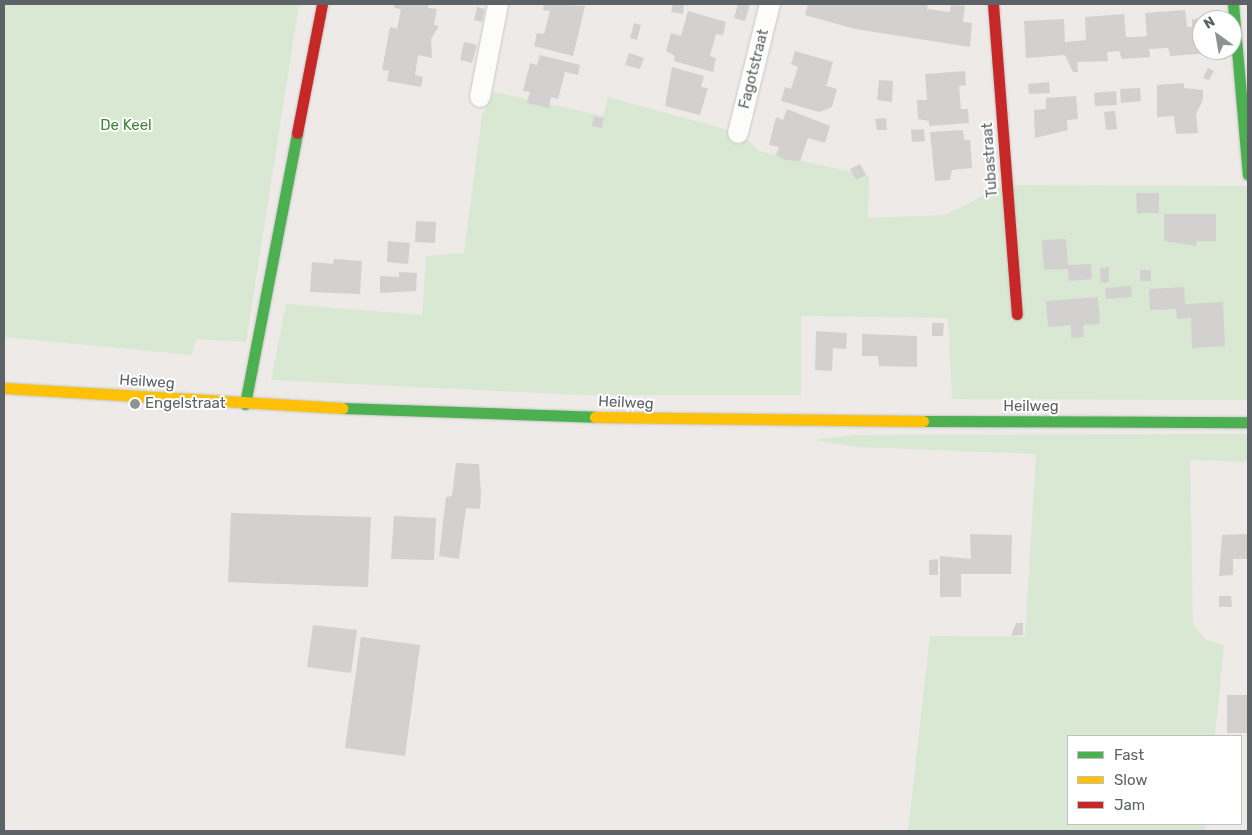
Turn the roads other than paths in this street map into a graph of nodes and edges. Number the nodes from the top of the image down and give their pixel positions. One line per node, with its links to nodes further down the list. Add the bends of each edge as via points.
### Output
1 (322, 4): 11 (street)
2 (498, 4): 6 (street)
3 (770, 4): 7 (street, Fagotstraat)
4 (993, 4): 9 (street, Tubastraat)
5 (1233, 4): 8 (street)
6 (480, 97)
7 (738, 133)
8 (1248, 174)
9 (1017, 314)
10 (4, 388): 11 (street, Heilweg)
11 (245, 404): 12 (street, Heilweg, via 686,420)
12 (1248, 422)

